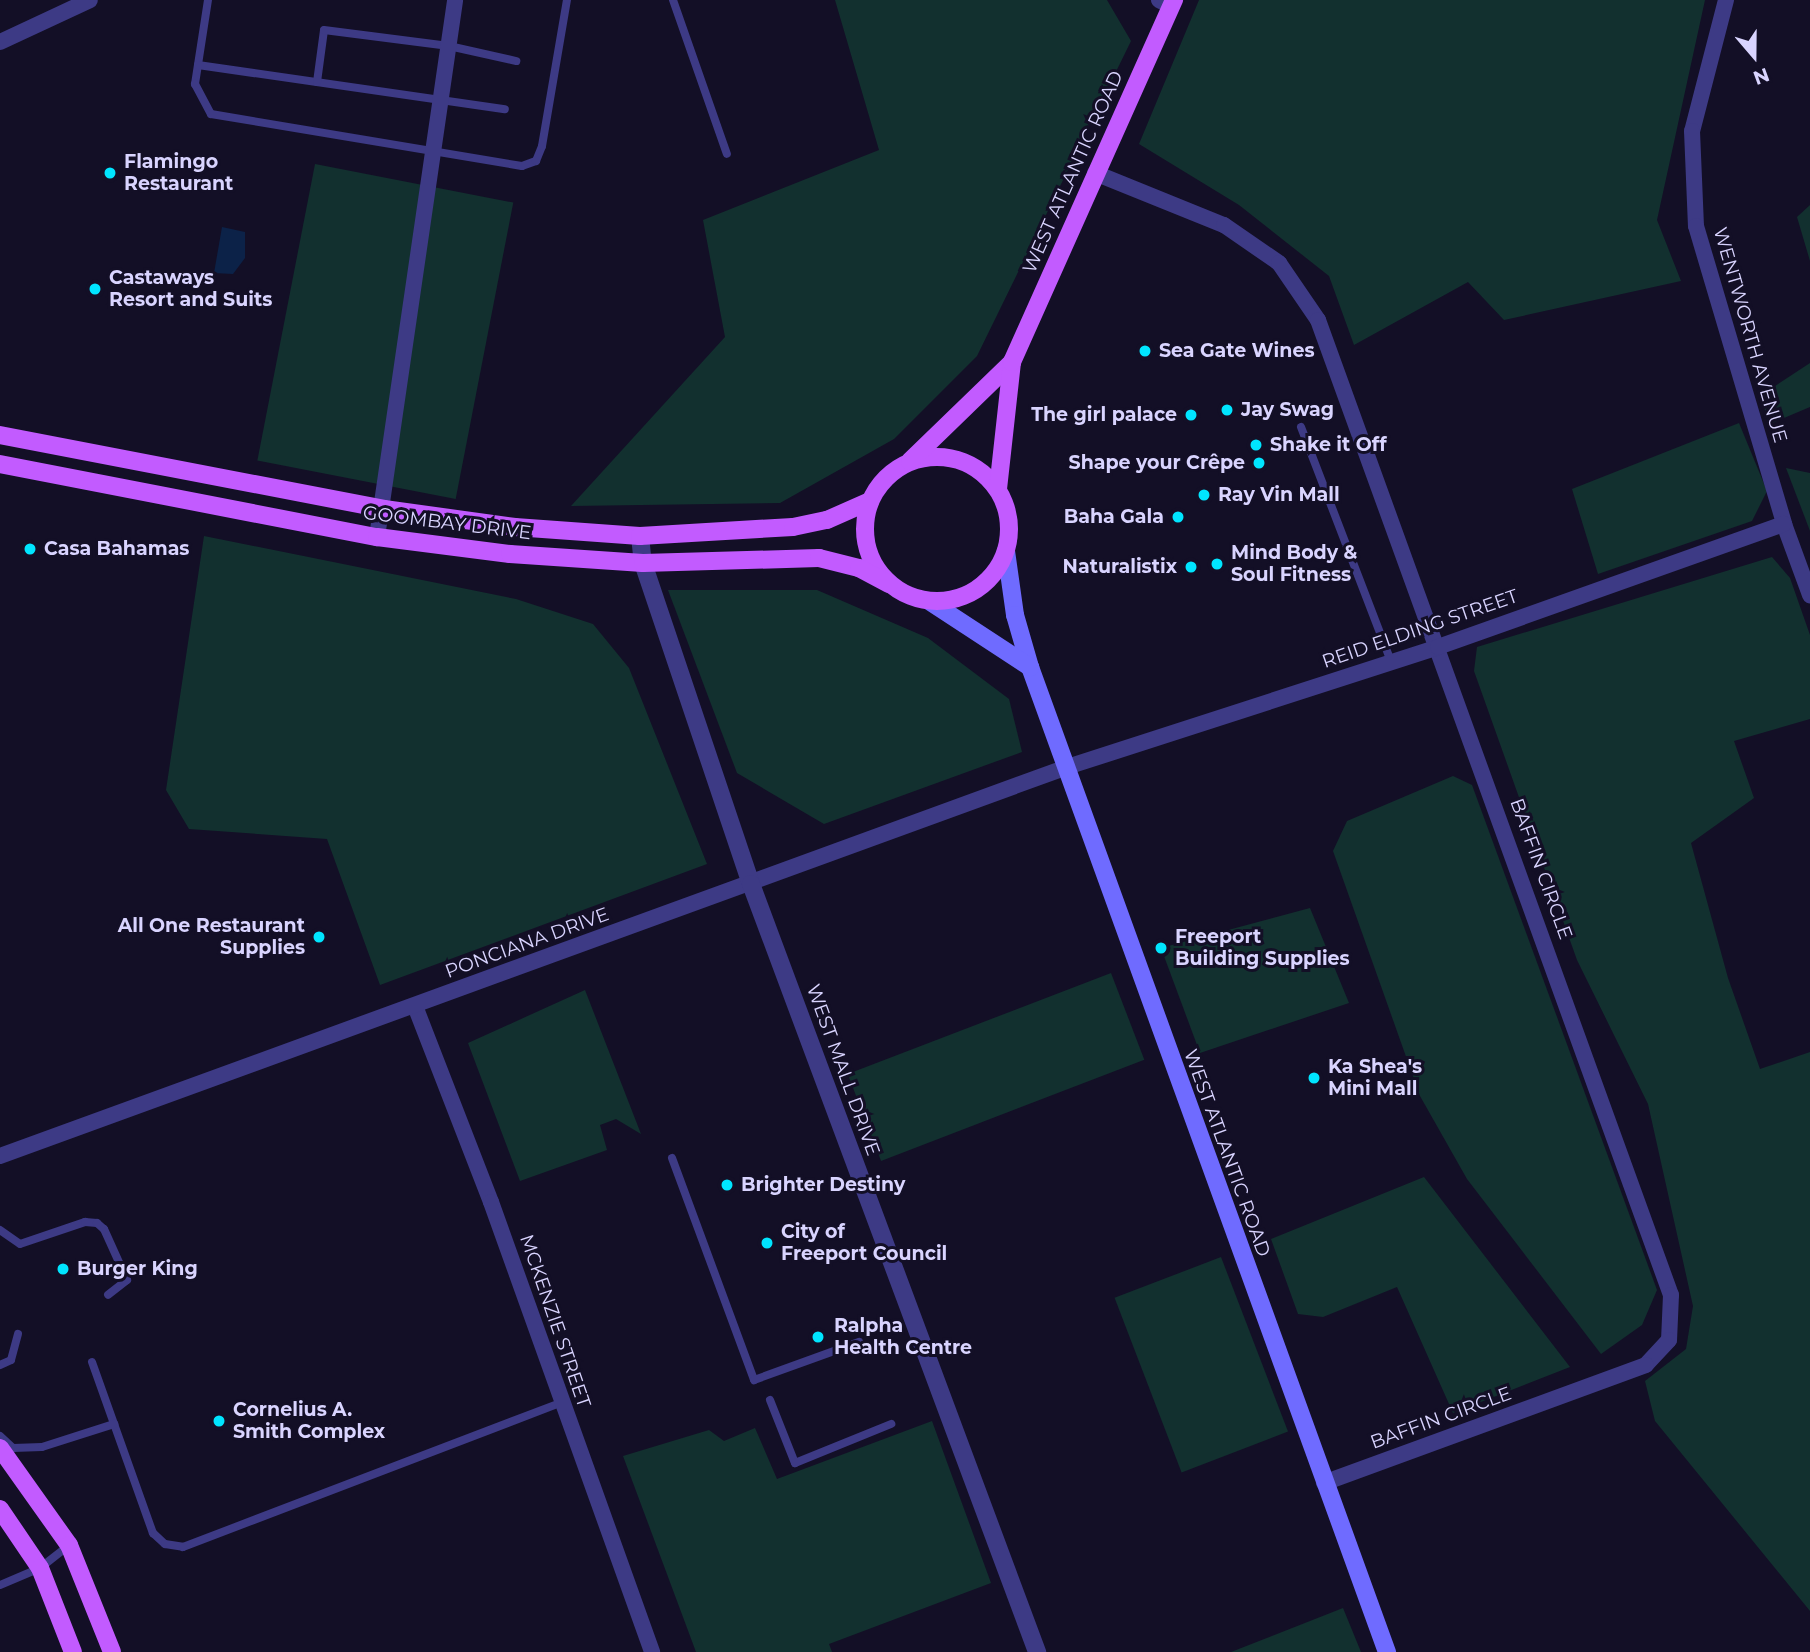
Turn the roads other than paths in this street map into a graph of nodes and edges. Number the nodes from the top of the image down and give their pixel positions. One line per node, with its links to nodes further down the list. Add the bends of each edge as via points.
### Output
1 (90, 0): 8 (street)
2 (208, 0): 12 (lane)
3 (455, 0): 10 (street)
4 (567, 0): 16 (lane, via 536,161 522,166)
5 (673, 0): 17 (lane)
6 (1726, 0): 29 (street, WENTWORTH AVENUE, via 1692,131 1696,226)
7 (1168, 2): 18 (main road, WEST ATLANTIC ROAD)
8 (62, 7): 9 (street)
9 (0, 42)
10 (449, 46): 11 (lane); 13 (lane, via 324,30); 14 (street)
11 (516, 61)
12 (198, 65): 13 (lane); 16 (lane, via 195,84 211,114)
13 (317, 82): 14 (lane)
14 (441, 99): 15 (lane); 16 (street)
15 (505, 109)
16 (434, 154): 28 (street)
17 (727, 154)
18 (1095, 173): 19 (main road, WEST ATLANTIC ROAD); 37 (street, BAFFIN CIRCLE, via 1224,225 1279,263 1318,320)
19 (1012, 362): 22 (main road, WEST ATLANTIC ROAD); 25 (main road, WEST ATLANTIC ROAD)
20 (1301, 427): 38 (lane)
21 (0, 435): 24 (main road, GOOMBAY DRIVE)
22 (911, 461): 25 (main road, via 935,456 960,460 982,471); 26 (main road, via 893,471)
23 (0, 464): 27 (main road, GOOMBAY DRIVE)
24 (211, 475): 27 (main road); 28 (main road, GOOMBAY DRIVE)
25 (998, 489): 32 (main road, via 1009,519)
26 (870, 502): 30 (main road, GOOMBAY DRIVE, via 827,520 793,527); 34 (main road, via 864,523 866,546 875,567)
27 (204, 505): 31 (main road, GOOMBAY DRIVE)
28 (384, 509): 30 (main road, GOOMBAY DRIVE, via 515,527); 31 (street)
29 (1784, 524): 35 (street, WENTWORTH AVENUE); 37 (street, REID ELDING STREET)
30 (640, 536): 33 (street, WEST MALL DRIVE)
31 (377, 537): 33 (main road, GOOMBAY DRIVE, via 510,554)
32 (1006, 551): 36 (main road, via 984,584 949,600); 39 (main road, WEST ATLANTIC ROAD, via 1015,615)
33 (643, 563): 34 (main road, GOOMBAY DRIVE, via 819,558 859,568); 41 (street, WEST MALL DRIVE)
34 (890, 584): 36 (main road)
35 (1810, 596)
36 (929, 601): 39 (main road)
37 (1438, 647): 38 (street, REID ELDING STREET); 57 (street, BAFFIN CIRCLE, via 1671,1295 1669,1340 1646,1365 1622,1375)
38 (1391, 662): 40 (street, REID ELDING STREET)
39 (1030, 667): 40 (main road, WEST ATLANTIC ROAD)
40 (1067, 767): 41 (street, PONCIANA DRIVE); 57 (main road, WEST ATLANTIC ROAD)
41 (751, 884): 42 (street, PONCIANA DRIVE); 65 (street, WEST MALL DRIVE)
42 (415, 1006): 43 (street, PONCIANA DRIVE); 52 (street, MCKENZIE STREET, via 491,1202)
43 (0, 1156)
44 (672, 1158): 48 (lane, via 754,1380)
45 (0, 1230): 46 (lane, via 20,1244 85,1222 97,1223 127,1280)
46 (108, 1295)
47 (19, 1334): 50 (lane, via 11,1360)
48 (859, 1342)
49 (92, 1362): 53 (lane)
50 (0, 1365)
51 (770, 1401): 54 (lane, via 795,1463)
52 (561, 1403): 53 (lane, via 183,1547 165,1545 153,1533); 64 (street, MCKENZIE STREET)
53 (114, 1424): 55 (lane, via 42,1447 13,1448)
54 (891, 1424)
55 (0, 1436)
56 (0, 1448): 59 (main road)
57 (1324, 1483): 66 (main road, WEST ATLANTIC ROAD)
58 (0, 1509): 60 (main road)
59 (69, 1545): 60 (lane); 63 (main road)
60 (40, 1568): 61 (lane); 62 (main road)
61 (0, 1585)
62 (73, 1652)
63 (112, 1652)
64 (652, 1652)
65 (1037, 1652)
66 (1387, 1652)

